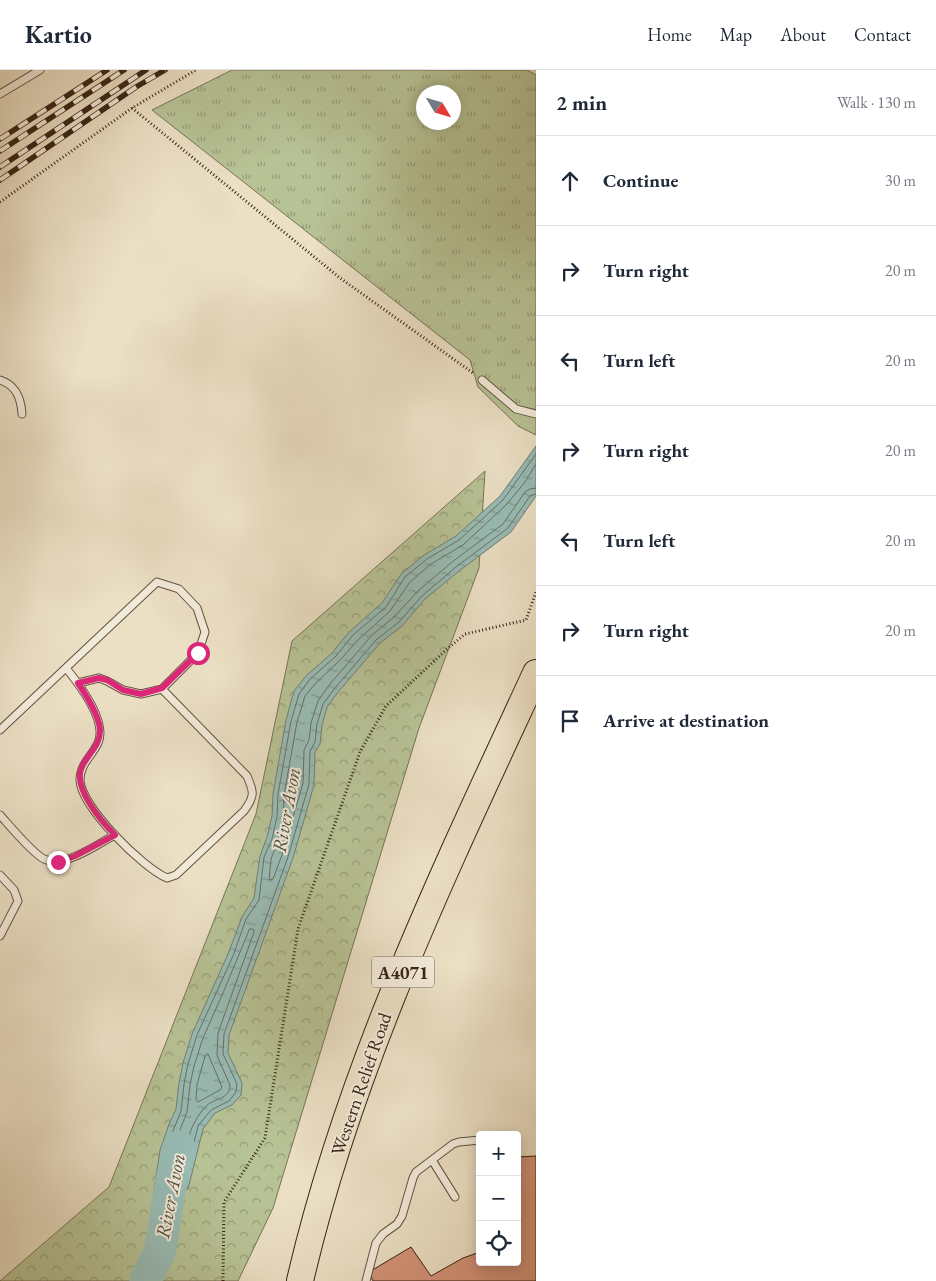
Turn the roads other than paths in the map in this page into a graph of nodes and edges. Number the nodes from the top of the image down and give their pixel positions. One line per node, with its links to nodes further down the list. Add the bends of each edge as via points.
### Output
1 (40, 70): 2 (lane)
2 (0, 94)
3 (0, 380): 5 (lane, via 15,389 21,399)
4 (482, 380): 6 (lane, via 516,409)
5 (22, 414)
6 (536, 414)
7 (66, 668): 9 (lane); 10 (lane, via 157,582 180,589 197,608 205,632 198,653); 11 (lane)
8 (536, 673): 19 (highway, Western Relief Road / A4071, via 445,869 364,1065 311,1234)
9 (78, 683): 10 (lane, via 99,678 123,690 141,694); 13 (lane, via 100,730 99,742 81,768 80,782 88,802)
10 (162, 688): 13 (lane, via 246,776 253,790 252,800 176,875 167,878 144,864)
11 (0, 730)
12 (0, 815): 13 (lane, via 43,859 58,862)
13 (115, 835)
14 (0, 876): 15 (lane, via 14,890 18,901)
15 (0, 936)
16 (476, 1140): 17 (lane, via 453,1144)
17 (432, 1160): 18 (lane); 20 (lane, via 416,1172 397,1224 376,1243)
18 (455, 1197)
19 (300, 1281)
20 (366, 1281)

